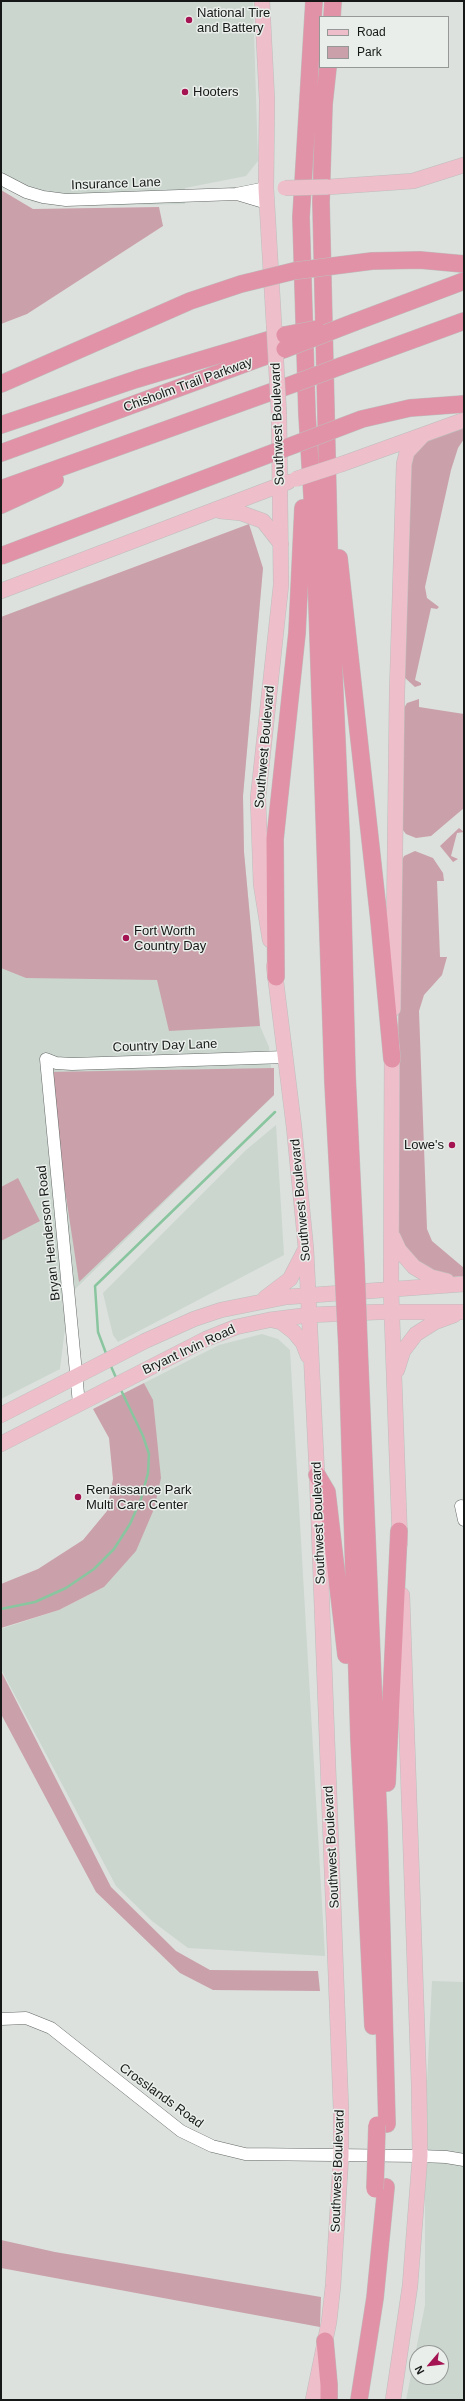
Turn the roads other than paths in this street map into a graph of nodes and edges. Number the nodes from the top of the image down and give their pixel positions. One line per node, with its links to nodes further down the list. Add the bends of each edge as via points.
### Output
1 (262, 1): 8 (main road, Southwest Boulevard, via 267,100)
2 (314, 1): 17 (highway, via 301,216)
3 (333, 1): 4 (highway)
4 (332, 16)
5 (328, 68): 24 (highway, via 324,104 321,202)
6 (464, 165): 8 (main road, bridge, via 413,181 337,187)
7 (1, 179): 9 (street, Insurance Lane, via 26,192 66,200)
8 (266, 188): 9 (street, Insurance Lane); 10 (main road, Southwest Boulevard)
9 (236, 194): 10 (street, Insurance Lane)
10 (267, 203): 14 (main road, Southwest Boulevard)
11 (464, 264): 15 (highway, bridge, via 420,260 372,261 294,271 253,281 190,301)
12 (464, 282): 14 (highway, Chisholm Trail Parkway, bridge, via 355,322)
13 (464, 321): 21 (highway, bridge)
14 (281, 336): 19 (highway, via 137,379); 22 (highway, Chisholm Trail Parkway); 23 (main road, Southwest Boulevard, bridge)
15 (1, 384)
16 (464, 404): 29 (highway, bridge, via 410,408 362,419)
17 (307, 414): 31 (highway, via 297,633 275,839); 37 (highway, via 315,552 332,1082)
18 (464, 420): 20 (main road)
19 (1, 425)
20 (423, 435): 23 (main road, bridge); 34 (main road, via 407,452 404,464)
21 (144, 437): 25 (highway); 26 (highway)
22 (1, 453)
23 (280, 485): 27 (main road); 28 (main road, Southwest Boulevard)
24 (328, 486): 34 (highway, via 342,578); 37 (highway, via 341,834)
25 (1, 489)
26 (1, 505)
27 (212, 511): 28 (main road, via 241,513 263,521); 30 (main road)
28 (281, 544): 31 (main road, Southwest Boulevard, via 281,585 258,798 261,884)
29 (1, 556)
30 (1, 591)
31 (276, 977): 32 (main road, Southwest Boulevard)
32 (286, 1057): 33 (street, Country Day Lane, via 72,1064 56,1063); 36 (main road, Southwest Boulevard)
33 (46, 1059): 48 (street, Bryan Henderson Road)
34 (392, 1059): 35 (main road)
35 (391, 1229): 38 (main road, via 399,1250 414,1267 431,1277); 39 (main road)
36 (306, 1249): 40 (main road, Southwest Boulevard); 41 (main road, via 290,1279)
37 (350, 1266): 46 (highway, bridge)
38 (464, 1284): 39 (main road, Bryant Irvin Road)
39 (391, 1290): 40 (main road, Bryant Irvin Road); 42 (main road)
40 (308, 1295): 41 (main road, Bryant Irvin Road); 44 (main road, Southwest Boulevard)
41 (262, 1300): 48 (main road, Bryant Irvin Road, via 194,1319)
42 (392, 1312): 43 (main road, Bryant Irvin Road); 44 (main road, Bryant Irvin Road); 49 (main road)
43 (464, 1312): 49 (main road, via 424,1328 409,1341 399,1361)
44 (309, 1315): 45 (main road, Bryant Irvin Road); 47 (main road, Southwest Boulevard)
45 (269, 1320): 47 (main road, via 281,1322 294,1332 303,1343); 50 (main road, Bryant Irvin Road, via 220,1333)
46 (353, 1346): 57 (highway); 58 (highway)
47 (312, 1367): 53 (main road, Southwest Boulevard)
48 (76, 1377): 50 (street, Bryan Henderson Road); 51 (main road, Bryant Irvin Road)
49 (394, 1389): 56 (main road)
50 (79, 1404): 52 (main road, Bryant Irvin Road)
51 (1, 1415)
52 (1, 1444)
53 (317, 1476): 57 (highway, via 327,1492 353,1720); 61 (main road, Southwest Boulevard, via 337,1958)
54 (461, 1506): 55 (street)
55 (464, 1520)
56 (399, 1531): 58 (highway, via 386,1809); 62 (main road, via 405,1649)
57 (359, 1740): 60 (highway)
58 (379, 1828): 60 (highway)
59 (1, 2019): 61 (street, Crosslands Road, via 26,2018 51,2028 181,2131 212,2146 245,2154)
60 (382, 2124): 64 (highway, bridge)
61 (341, 2156): 62 (street, Crosslands Road); 65 (main road, Southwest Boulevard, via 333,2286)
62 (420, 2156): 63 (street, Crosslands Road); 70 (main road, via 410,2286)
63 (464, 2160)
64 (380, 2188): 68 (highway); 69 (highway, via 375,2298)
65 (325, 2341): 66 (main road, Southwest Boulevard); 67 (highway)
66 (313, 2400)
67 (328, 2400)
68 (350, 2400)
69 (359, 2400)
70 (393, 2400)

